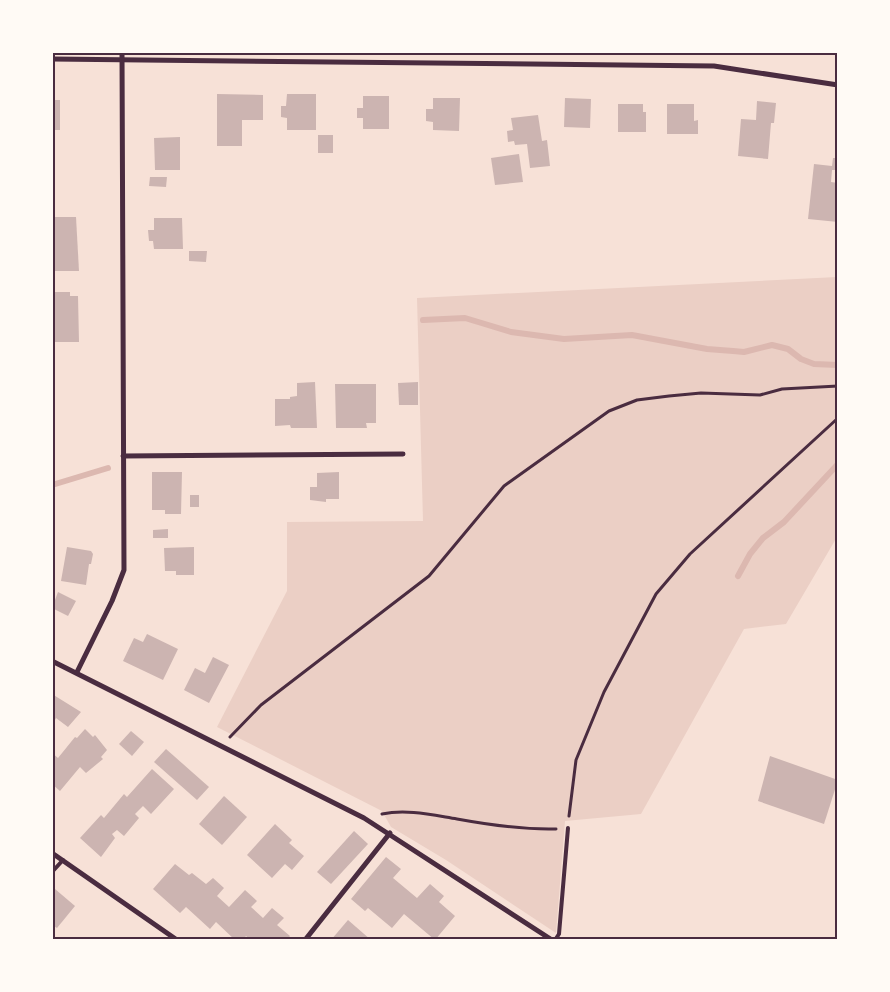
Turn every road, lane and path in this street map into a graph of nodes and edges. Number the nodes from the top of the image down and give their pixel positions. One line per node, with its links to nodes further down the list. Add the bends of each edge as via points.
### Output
1 (122, 52): 3 (street)
2 (52, 59): 3 (street)
3 (122, 59): 4 (street, via 714,66); 8 (street)
4 (838, 85)
5 (838, 386): 11 (path, via 782,389 760,395 701,393 669,396 637,400 610,411 504,486 429,576 261,706)
6 (838, 418): 13 (path, via 690,554 656,594 604,692 576,760)
7 (403, 454): 8 (street)
8 (123, 456): 10 (street, via 124,570)
9 (52, 661): 10 (street)
10 (77, 672): 11 (street)
11 (221, 746): 12 (street)
12 (364, 818): 13 (path, via 410,811 534,830); 14 (street)
13 (568, 828): 20 (lane, via 559,934)
14 (390, 833): 19 (street); 20 (street)
15 (52, 853): 16 (street)
16 (62, 860): 17 (lane); 18 (street)
17 (52, 872)
18 (177, 940)
19 (305, 940)
20 (554, 940)

